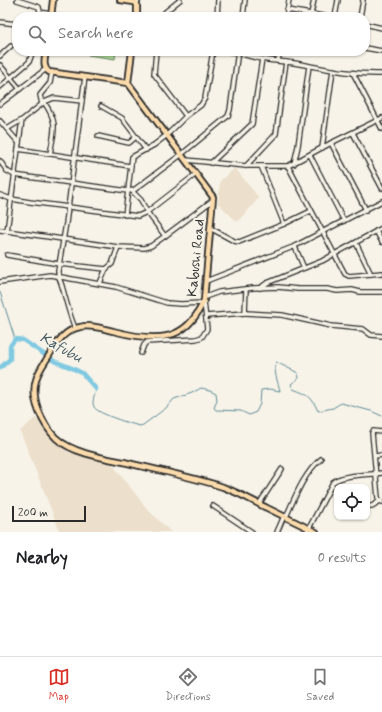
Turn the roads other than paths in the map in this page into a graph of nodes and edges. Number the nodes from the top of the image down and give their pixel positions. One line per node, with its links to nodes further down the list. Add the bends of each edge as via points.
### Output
1 (17, 0): 2 (street)
2 (22, 0): 14 (street, via 39,7)
3 (53, 0): 15 (main road)
4 (120, 0): 12 (main road)
5 (180, 0): 17 (street)
6 (218, 0): 18 (street)
7 (246, 0): 19 (street)
8 (289, 0): 13 (street)
9 (314, 0): 21 (street)
10 (338, 0): 22 (street)
11 (363, 0): 23 (street)
12 (138, 1): 16 (main road)
13 (287, 10): 20 (street)
14 (40, 12)
15 (52, 12)
16 (137, 12)
17 (165, 12)
18 (217, 12)
19 (244, 12)
20 (299, 12)
21 (311, 12)
22 (336, 12)
23 (361, 12)
24 (0, 22): 25 (street)
25 (12, 23)
26 (370, 25): 27 (street)
27 (382, 28)
28 (11, 46): 31 (street)
29 (370, 49): 30 (street)
30 (382, 51)
31 (0, 56)
32 (31, 56): 51 (street, via 29,62)
33 (45, 56): 45 (main road)
34 (131, 56): 52 (main road)
35 (156, 56): 59 (street, via 154,74)
36 (212, 56): 59 (street, via 205,100)
37 (237, 56): 76 (street, via 228,116)
38 (252, 56): 40 (street)
39 (279, 56): 41 (street)
40 (262, 59): 41 (street); 81 (street, via 252,124)
41 (278, 60): 42 (street)
42 (286, 62): 44 (street); 84 (street, via 276,134)
43 (0, 65): 51 (street)
44 (310, 66): 46 (street); 82 (street)
45 (46, 69): 47 (main road); 54 (street)
46 (333, 70): 48 (street); 72 (street)
47 (52, 72): 50 (main road); 56 (street, via 50,83 40,95)
48 (353, 73): 49 (street); 62 (street)
49 (382, 74)
50 (85, 77): 52 (main road); 55 (street)
51 (11, 78): 53 (street); 54 (street)
52 (128, 83): 67 (main road)
53 (0, 87)
54 (20, 89): 57 (street)
55 (82, 101): 56 (street, via 54,98); 78 (street)
56 (43, 103): 61 (street); 75 (street, via 54,124)
57 (0, 104)
58 (101, 106): 69 (street, via 122,118)
59 (186, 116): 67 (street)
60 (382, 118): 62 (street)
61 (22, 120): 64 (street); 70 (street)
62 (378, 120): 65 (street); 66 (street)
63 (0, 121): 64 (street)
64 (7, 129): 70 (street)
65 (382, 129)
66 (353, 133): 71 (street); 90 (street)
67 (167, 135): 74 (street); 76 (main road)
68 (98, 136): 69 (street, via 129,143)
69 (136, 137): 74 (street)
70 (19, 143): 73 (street)
71 (331, 143): 72 (street); 97 (street)
72 (322, 148): 77 (street)
73 (18, 149): 75 (street); 88 (street)
74 (146, 150): 83 (street, via 132,157)
75 (50, 154): 78 (street)
76 (182, 154): 79 (main road); 91 (street)
77 (310, 155): 82 (street); 101 (street)
78 (74, 158): 83 (street); 89 (street)
79 (186, 160): 81 (street); 87 (main road)
80 (0, 161): 88 (street, via 7,171)
81 (211, 163): 84 (street)
82 (294, 164): 86 (street)
83 (130, 166): 91 (street)
84 (246, 166): 85 (street)
85 (261, 166): 86 (street); 102 (street)
86 (288, 166): 98 (street)
87 (196, 174): 94 (main road, via 212,194); 99 (street)
88 (14, 175): 89 (street); 93 (street)
89 (71, 183): 91 (street); 96 (street)
90 (382, 188)
91 (130, 191): 99 (street, via 141,200); 100 (street)
92 (0, 195): 93 (street)
93 (12, 199): 96 (street); 106 (street)
94 (213, 200): 103 (main road, Kabushi Road); 109 (street)
95 (382, 201): 97 (street)
96 (68, 207): 100 (street); 110 (street)
97 (366, 210): 101 (street)
98 (311, 211): 102 (street); 108 (street)
99 (147, 212): 100 (street, via 138,216); 109 (street)
100 (125, 215)
101 (344, 221): 108 (street)
102 (284, 224): 103 (street, via 239,242)
103 (210, 228): 123 (main road, Kabushi Road)
104 (382, 228): 107 (street)
105 (0, 230): 106 (street)
106 (7, 231): 110 (street)
107 (376, 231): 111 (street); 112 (street)
108 (323, 233): 114 (street); 115 (street)
109 (165, 236): 113 (street, via 144,248)
110 (63, 239): 113 (street); 117 (street)
111 (382, 242)
112 (356, 243): 115 (street); 121 (street)
113 (118, 246): 119 (street, via 112,264)
114 (295, 246): 118 (street); 123 (street)
115 (334, 254): 118 (street); 121 (street, via 346,275)
116 (7, 255): 117 (street)
117 (59, 264): 119 (street); 122 (street)
118 (304, 268): 126 (street)
119 (106, 269): 125 (street)
120 (382, 273): 121 (street)
121 (371, 274)
122 (58, 276): 124 (street, via 43,275); 125 (street); 132 (street)
123 (206, 281): 129 (main road, Kabushi Road)
124 (0, 282)
125 (100, 283): 129 (street, via 167,303 181,304)
126 (260, 288): 127 (street); 128 (street)
127 (246, 289): 129 (street, via 219,292); 130 (street)
128 (382, 292)
129 (204, 300): 131 (street); 134 (main road, Kabushi Road, via 197,313 185,326)
130 (245, 313): 131 (street); 133 (street, via 282,315 331,326 363,328 370,334)
131 (206, 316): 134 (street, via 207,329 202,337 196,340)
132 (75, 328): 134 (main road, Kabushi Road, via 93,326 132,336); 144 (main road, via 63,336 35,381 34,393 38,407 56,438 78,450 223,487)
133 (382, 336)
134 (168, 338): 135 (street, via 146,342)
135 (141, 353)
136 (382, 432): 138 (street, via 373,432)
137 (382, 455): 138 (street)
138 (375, 456): 142 (street)
139 (321, 459): 147 (street, via 301,485)
140 (282, 469): 144 (street)
141 (382, 473): 142 (street)
142 (376, 474): 143 (street, via 378,498); 148 (street, via 333,482)
143 (381, 502): 146 (street)
144 (259, 504): 147 (main road)
145 (213, 506): 149 (street)
146 (370, 506)
147 (285, 517): 148 (main road); 150 (street)
148 (308, 530): 151 (main road)
149 (252, 532)
150 (277, 532)
151 (316, 532)

